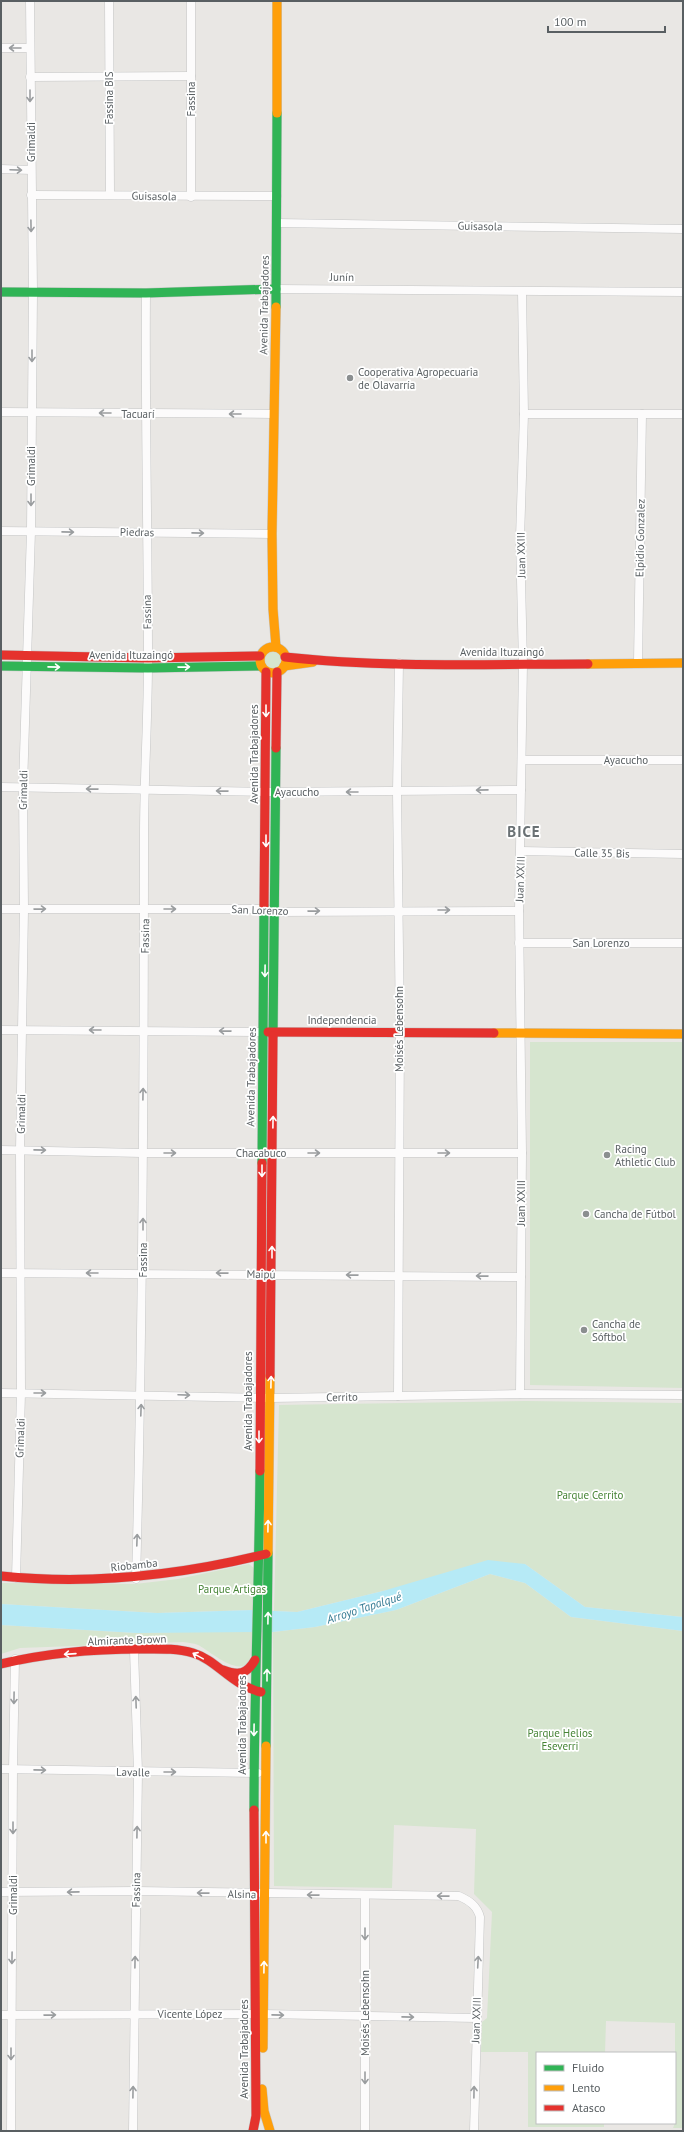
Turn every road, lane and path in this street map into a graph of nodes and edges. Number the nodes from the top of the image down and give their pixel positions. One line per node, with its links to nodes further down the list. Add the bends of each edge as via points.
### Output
1 (30, 1): 6 (street, Grimaldi)
2 (109, 1): 9 (street, Fassina BIS)
3 (191, 1): 7 (street, Fassina)
4 (277, 1): 14 (main road, Avenida Trabajadores)
5 (1, 48): 6 (street, one-way to 5)
6 (30, 48): 8 (street, Grimaldi)
7 (191, 76): 9 (street); 15 (street, Fassina)
8 (30, 77): 9 (street); 11 (street, Grimaldi, one-way to 11)
9 (109, 77): 13 (street, Fassina BIS)
10 (1, 169): 11 (street, one-way to 11)
11 (31, 170): 12 (street, Grimaldi)
12 (31, 195): 13 (street, Guisasola); 20 (street, Grimaldi, one-way to 20)
13 (110, 196): 15 (street, Guisasola)
14 (277, 196): 15 (street, Guisasola); 16 (main road, Avenida Trabajadores)
15 (191, 197)
16 (277, 224): 17 (street, Guisasola); 18 (main road, Avenida Trabajadores)
17 (683, 230)
18 (276, 289): 21 (street, Junín); 23 (main road, Junín); 27 (main road, Avenida Trabajadores)
19 (1, 292): 20 (main road, Junín)
20 (32, 292): 23 (main road, Junín); 25 (street, Grimaldi, one-way to 25)
21 (522, 292): 22 (street, Junín); 28 (street, Juan XXIII)
22 (683, 292)
23 (146, 293): 26 (street, Fassina)
24 (1, 412): 25 (street, Tacuarí)
25 (32, 413): 26 (street, Tacuarí, one-way to 25); 32 (street, Grimaldi, one-way to 32)
26 (144, 414): 27 (street, Tacuarí, one-way to 26); 33 (street, Fassina)
27 (274, 414): 34 (main road, Avenida Trabajadores)
28 (524, 414): 29 (street); 44 (street, Juan XXIII, via 520,538)
29 (642, 414): 30 (street); 41 (street, Elpidio Gonzalez)
30 (683, 414)
31 (1, 531): 32 (street, Piedras)
32 (31, 532): 33 (street, Piedras, one-way to 33); 37 (street, Grimaldi)
33 (146, 532): 34 (street, Piedras, one-way to 34); 39 (street, Fassina)
34 (272, 534): 35 (main road, Avenida Trabajadores, via 272,609 268,630)
35 (272, 648): 38 (main road); 40 (main road, via 283,652)
36 (1, 655): 37 (main road, Avenida Ituzaingó)
37 (27, 655): 39 (main road, Avenida Ituzaingó); 46 (street, Grimaldi)
38 (260, 656): 39 (main road, Avenida Ituzaingó); 48 (main road)
39 (148, 658): 47 (street, Fassina)
40 (285, 661): 42 (main road, Avenida Ituzaingó); 49 (main road)
41 (638, 662): 43 (main road, Avenida Ituzaingó); 44 (main road, Avenida Ituzaingó)
42 (399, 663): 44 (main road, Avenida Ituzaingó); 58 (street, Moisés Lebensohn)
43 (683, 663)
44 (524, 664): 50 (street, Juan XXIII)
45 (1, 666): 46 (main road, Avenida Ituzaingó)
46 (26, 667): 47 (main road, Avenida Ituzaingó, one-way to 47); 53 (street, Grimaldi)
47 (148, 668): 48 (main road, Avenida Ituzaingó, one-way to 48); 54 (street, Fassina)
48 (264, 669): 49 (main road); 56 (main road, Avenida Trabajadores, one-way to 56)
49 (277, 672): 57 (main road, Avenida Trabajadores)
50 (522, 760): 51 (street, Ayacucho); 55 (street, Juan XXIII)
51 (683, 760)
52 (1, 787): 53 (street, Ayacucho)
53 (23, 787): 54 (street, Ayacucho, one-way to 53); 64 (street, Grimaldi)
54 (144, 790): 56 (street, Ayacucho, one-way to 54); 61 (street, Fassina)
55 (521, 790): 58 (street, Ayacucho, one-way to 58); 59 (street, Juan XXIII)
56 (266, 792): 57 (street, Ayacucho); 63 (main road, Avenida Trabajadores, one-way to 63)
57 (276, 792): 58 (street, Ayacucho, one-way to 57); 67 (main road, Avenida Trabajadores)
58 (397, 792): 65 (street, Moisés Lebensohn)
59 (521, 851): 60 (street, Calle 35 Bis); 66 (street, Juan XXIII)
60 (683, 854)
61 (145, 908): 63 (street, San Lorenzo, one-way to 63); 64 (street, San Lorenzo, one-way to 61); 71 (street, Fassina)
62 (1, 909): 64 (street, San Lorenzo)
63 (266, 909): 67 (street, San Lorenzo); 73 (main road, Avenida Trabajadores, one-way to 73)
64 (24, 910): 72 (street, Grimaldi)
65 (399, 910): 66 (street, San Lorenzo, one-way to 66); 67 (street, San Lorenzo, one-way to 65); 75 (street, Moisés Lebensohn)
66 (518, 911): 68 (street, Juan XXIII)
67 (275, 912): 74 (main road, Avenida Trabajadores)
68 (519, 943): 69 (street, San Lorenzo); 76 (street, Juan XXIII)
69 (683, 944)
70 (1, 1030): 72 (street, Independencia)
71 (144, 1030): 72 (street, Independencia, one-way to 72); 73 (street, Independencia, one-way to 71); 80 (street, Fassina, one-way to 71)
72 (22, 1031): 79 (street, Grimaldi)
73 (264, 1032): 74 (main road, Independencia); 81 (main road, Avenida Trabajadores)
74 (275, 1032): 75 (main road, Independencia); 82 (main road, Avenida Trabajadores, one-way to 74)
75 (400, 1032): 76 (main road, Independencia); 83 (street, Moisés Lebensohn)
76 (519, 1033): 77 (main road, Independencia); 84 (street, Juan XXIII)
77 (683, 1034)
78 (1, 1150): 79 (street, Chacabuco)
79 (20, 1150): 80 (street, Chacabuco, one-way to 80); 87 (street, Grimaldi)
80 (142, 1153): 81 (street, Chacabuco, one-way to 81); 85 (street, Fassina, one-way to 80)
81 (262, 1153): 82 (street, Chacabuco); 88 (main road, Avenida Trabajadores, one-way to 88)
82 (272, 1153): 83 (street, Chacabuco, one-way to 83); 89 (main road, Avenida Trabajadores, one-way to 82)
83 (399, 1153): 84 (street, Chacabuco, one-way to 84); 90 (street, Moisés Lebensohn)
84 (522, 1153): 91 (street, Juan XXIII)
85 (143, 1272): 87 (street, Maipú, one-way to 87); 88 (street, Maipú, one-way to 85); 94 (street, Fassina)
86 (1, 1273): 87 (street, Maipú)
87 (22, 1273): 93 (street, Grimaldi)
88 (261, 1274): 89 (street, Maipú); 98 (main road, Avenida Trabajadores)
89 (272, 1274): 90 (street, Maipú, one-way to 89); 99 (main road, Avenida Trabajadores, one-way to 89)
90 (399, 1276): 91 (street, Maipú, one-way to 90); 97 (street, Moisés Lebensohn)
91 (521, 1277): 95 (street, Juan XXIII)
92 (1, 1393): 93 (street, Cerrito)
93 (21, 1393): 94 (street, Cerrito, one-way to 94); 102 (street, Grimaldi)
94 (141, 1394): 98 (street, Cerrito, one-way to 98); 103 (street, Fassina, one-way to 94)
95 (520, 1394): 96 (street, Cerrito); 97 (street, Cerrito)
96 (683, 1395)
97 (398, 1396): 99 (street, Cerrito)
98 (259, 1398): 99 (street, Cerrito); 100 (main road, Avenida Trabajadores, one-way to 100)
99 (271, 1398): 100 (main road, Avenida Trabajadores, one-way to 99)
100 (264, 1555): 103 (main road, Riobamba); 105 (main road, Avenida Trabajadores, via 259,1581); 110 (main road, Avenida Trabajadores, one-way to 100, via 269,1579)
101 (1, 1576): 102 (main road, Riobamba)
102 (16, 1578): 103 (main road, Riobamba)
103 (136, 1579)
104 (134, 1650): 106 (main road, Almirante Brown, one-way to 106); 108 (main road, Almirante Brown, one-way to 104, via 194,1653); 113 (street, Fassina, one-way to 104)
105 (255, 1656): 108 (main road, via 249,1670 234,1674); 109 (main road, Avenida Trabajadores)
106 (15, 1659): 107 (main road, Almirante Brown); 112 (street, Grimaldi, one-way to 112)
107 (1, 1664)
108 (221, 1670): 109 (main road, Almirante Brown, via 243,1688)
109 (255, 1691): 110 (main road, Almirante Brown); 114 (main road, Avenida Trabajadores, one-way to 114)
110 (267, 1693): 115 (main road, Avenida Trabajadores)
111 (1, 1769): 112 (street, Lavalle)
112 (13, 1769): 113 (street, Lavalle, one-way to 113); 118 (street, Grimaldi, one-way to 118)
113 (138, 1772): 114 (street, Lavalle, one-way to 114); 116 (street, Fassina, one-way to 113)
114 (254, 1773): 115 (street, Lavalle); 119 (main road, Avenida Trabajadores)
115 (266, 1773): 119 (main road, Avenida Trabajadores, one-way to 115)
116 (136, 1891): 118 (street, Alsina, one-way to 118); 119 (street, Alsina, one-way to 116); 122 (street, Fassina, one-way to 116)
117 (1, 1892): 118 (street, Alsina)
118 (13, 1893): 125 (street, Grimaldi, one-way to 125)
119 (260, 1894): 120 (street, Alsina, one-way to 119); 123 (main road, Avenida Trabajadores)
120 (365, 1895): 121 (street, Alsina, one-way to 120, via 470,1901 459,1896); 126 (street, Moisés Lebensohn, one-way to 126)
121 (478, 1909): 127 (street, Juan XXIII, one-way to 121, via 480,1917)
122 (134, 2014): 123 (street, Vicente López); 125 (street, Vicente López, one-way to 122); 129 (street, Fassina, one-way to 122)
123 (259, 2014): 126 (street, Vicente López, one-way to 126); 130 (main road, Avenida Trabajadores, via 256,2116); 131 (main road, Avenida Trabajadores, via 262,2094)
124 (1, 2015): 125 (street, Vicente López)
125 (11, 2015): 128 (street, Grimaldi, one-way to 128)
126 (365, 2016): 127 (street, Vicente López, one-way to 127); 132 (street, Moisés Lebensohn, one-way to 132)
127 (476, 2018): 133 (street, Juan XXIII, one-way to 127)
128 (11, 2131)
129 (133, 2131)
130 (253, 2131): 131 (main road, via 263,2128)
131 (270, 2131)
132 (365, 2131)
133 (474, 2131)

